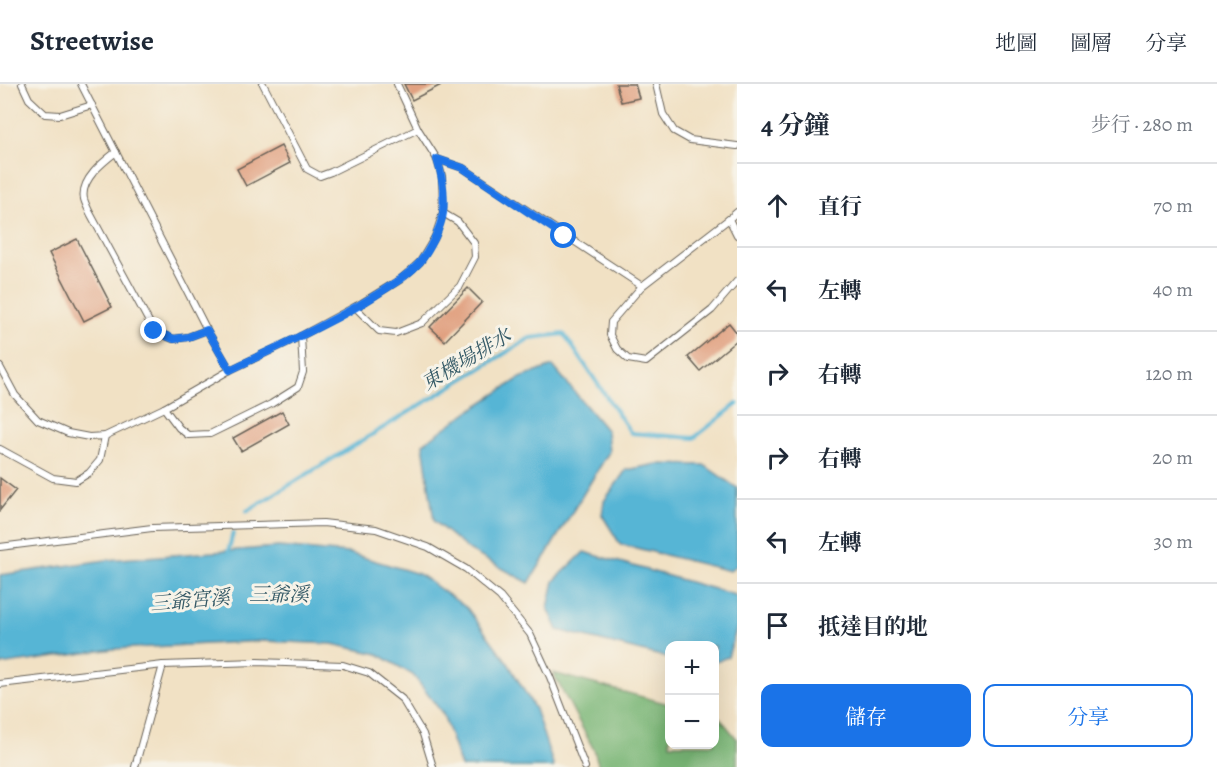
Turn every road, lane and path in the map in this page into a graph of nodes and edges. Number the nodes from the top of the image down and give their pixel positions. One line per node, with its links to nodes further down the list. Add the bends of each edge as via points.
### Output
1 (22, 84): 6 (lane, via 29,99 45,114 60,115)
2 (81, 84): 6 (lane)
3 (263, 84): 7 (lane, via 307,169 320,176)
4 (397, 84): 7 (lane)
5 (656, 84): 8 (lane, via 663,114 674,131 690,140)
6 (92, 105): 9 (lane)
7 (418, 129): 10 (lane)
8 (737, 146)
9 (116, 152): 18 (lane); 18 (lane, via 97,167 86,185 83,197 90,213 154,331 174,339)
10 (437, 159): 12 (lane, via 442,176); 16 (lane, via 463,168)
11 (737, 212): 13 (lane)
12 (443, 213): 17 (lane, via 420,262 401,279); 17 (lane, via 458,222 474,243 475,257 460,286 422,323 396,333 379,331)
13 (729, 219): 14 (lane); 16 (lane)
14 (737, 235)
15 (737, 281): 16 (lane, via 712,310 646,362 628,359 610,335 611,322)
16 (642, 286)
17 (355, 307): 19 (lane)
18 (207, 330): 21 (lane)
19 (301, 336): 21 (lane); 22 (lane, via 303,372 298,387 271,404 210,434 188,435)
20 (0, 367): 23 (lane, via 15,395 38,420 68,433)
21 (230, 370): 22 (lane)
22 (164, 408): 23 (lane)
23 (105, 436): 24 (lane, via 100,460 76,481 53,478)
24 (0, 449)
25 (0, 547): 30 (lane, via 152,528 323,524 376,529 428,547 466,569 500,597 530,634)
26 (163, 664): 27 (lane); 28 (lane); 29 (lane, via 343,665 369,673 402,699 423,734)
27 (0, 684)
28 (135, 767)
29 (433, 767)
30 (585, 767)

